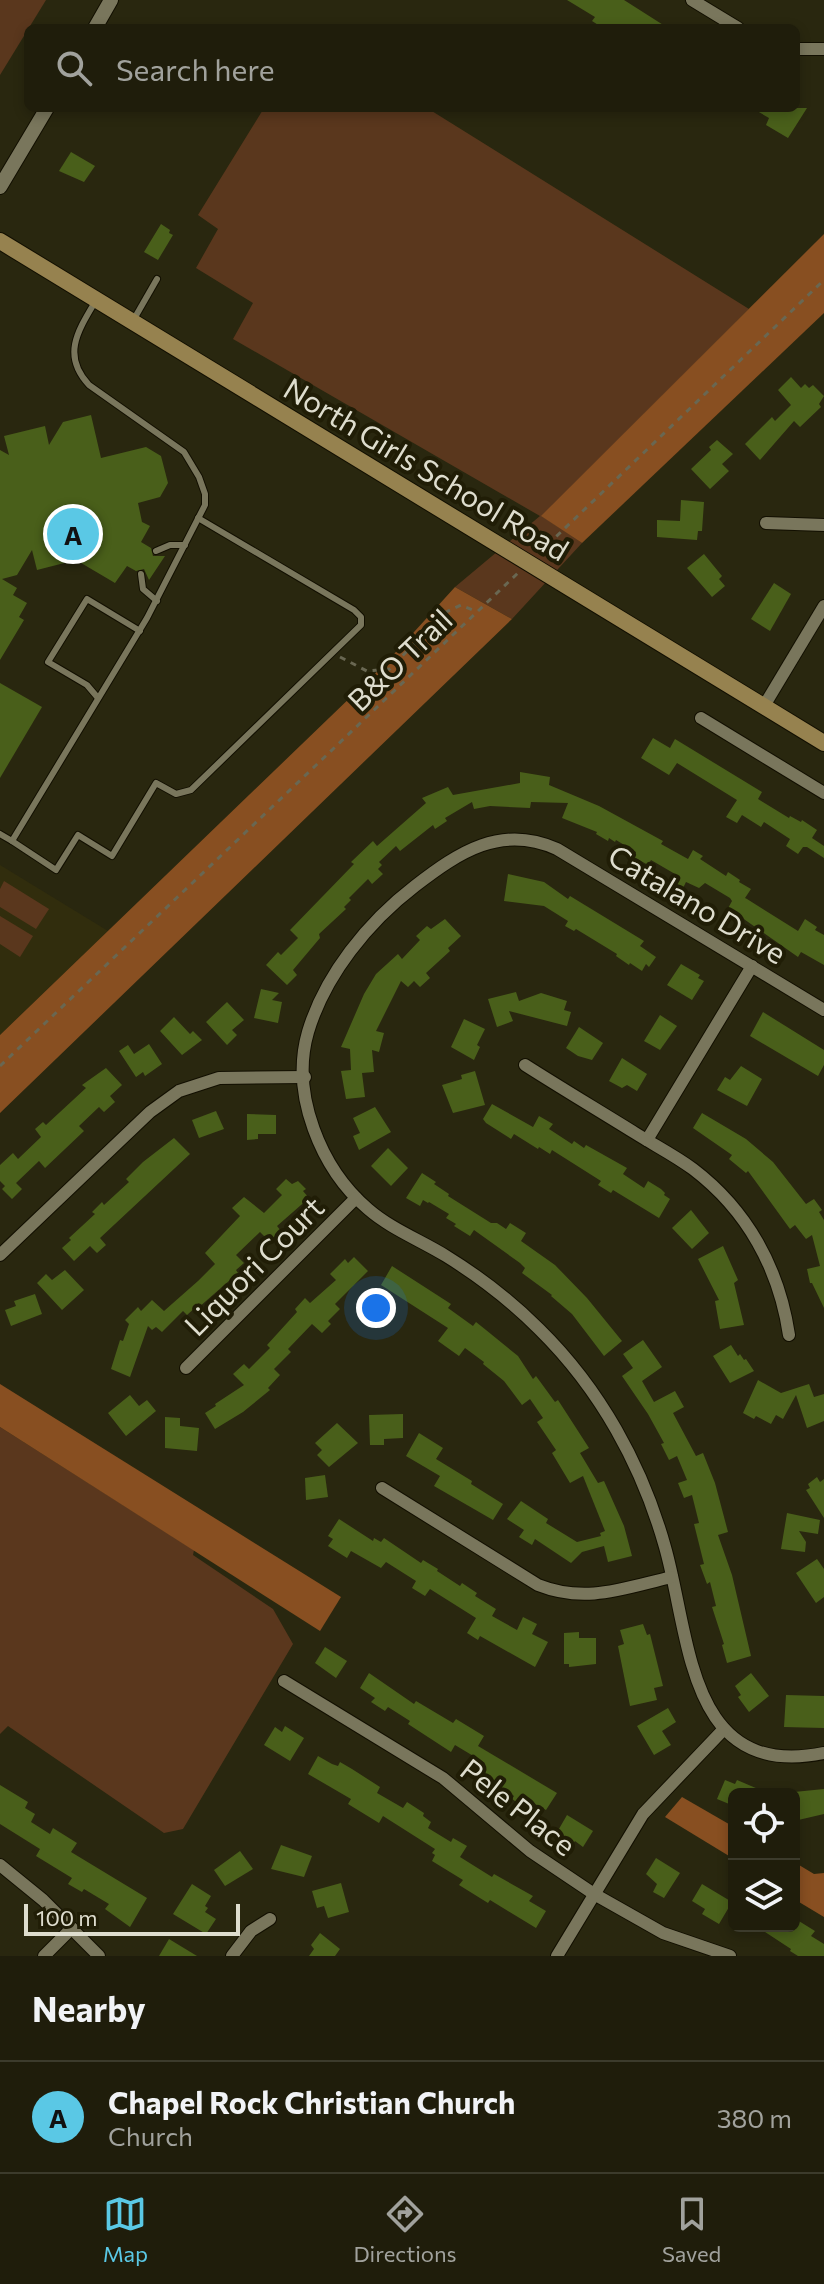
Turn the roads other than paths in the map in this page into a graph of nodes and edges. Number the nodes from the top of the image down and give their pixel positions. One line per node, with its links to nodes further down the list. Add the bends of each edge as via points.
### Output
1 (111, 0): 3 (street)
2 (692, 0): 4 (street)
3 (97, 24)
4 (731, 24)
5 (800, 49): 6 (street)
6 (824, 49)
7 (45, 112): 8 (street)
8 (0, 187)
9 (0, 241): 11 (main road, North Girls School Road)
10 (157, 279): 12 (lane)
11 (96, 300): 12 (main road, North Girls School Road); 13 (lane, via 78,330 78,370 89,385 184,452 205,494)
12 (132, 322): 23 (main road, North Girls School Road)
13 (198, 518): 16 (lane); 28 (lane, via 354,610 361,625 191,790 176,794 156,783 112,856 78,835 56,870)
14 (766, 523): 15 (street)
15 (824, 525)
16 (185, 545): 17 (lane); 19 (lane)
17 (156, 551)
18 (141, 574): 19 (lane, via 143,589)
19 (157, 601): 21 (lane)
20 (824, 606): 23 (street)
21 (140, 631): 22 (lane); 22 (lane, via 87,599 48,662 87,685)
22 (98, 698): 28 (lane)
23 (764, 706): 25 (main road, North Girls School Road)
24 (701, 718): 26 (street)
25 (824, 743)
26 (824, 793)
27 (0, 834): 28 (lane)
28 (12, 841)
29 (752, 966): 30 (street, Catalano Drive); 32 (street, Catalano Drive, via 567,854 524,839 505,839 474,847 419,882 358,943 324,994 308,1033); 33 (street)
30 (824, 1010)
31 (525, 1065): 33 (street)
32 (305, 1077): 34 (street, Catalano Drive, via 318,1140); 35 (street, via 219,1078 179,1091 150,1112)
33 (647, 1140): 36 (street, via 705,1179 746,1223 777,1283)
34 (356, 1198): 37 (street, Liquori Court); 39 (street, Catalano Drive, via 389,1225 505,1298 571,1363 623,1440 647,1492)
35 (0, 1255)
36 (789, 1335)
37 (186, 1368)
38 (382, 1488): 39 (street, via 551,1590 595,1595)
39 (672, 1577): 41 (street, Catalano Drive, via 701,1694)
40 (284, 1681): 44 (street, Pele Place, via 443,1778 530,1851)
41 (724, 1729): 42 (street, via 768,1754); 44 (street, via 643,1814)
42 (824, 1753)
43 (0, 1865): 46 (street)
44 (594, 1894): 50 (street); 51 (street, Pele Place, via 663,1933)
45 (270, 1919): 49 (street, via 251,1931)
46 (72, 1928): 47 (street); 48 (street)
47 (44, 1956)
48 (99, 1956)
49 (232, 1956)
50 (557, 1956)
51 (730, 1956)

